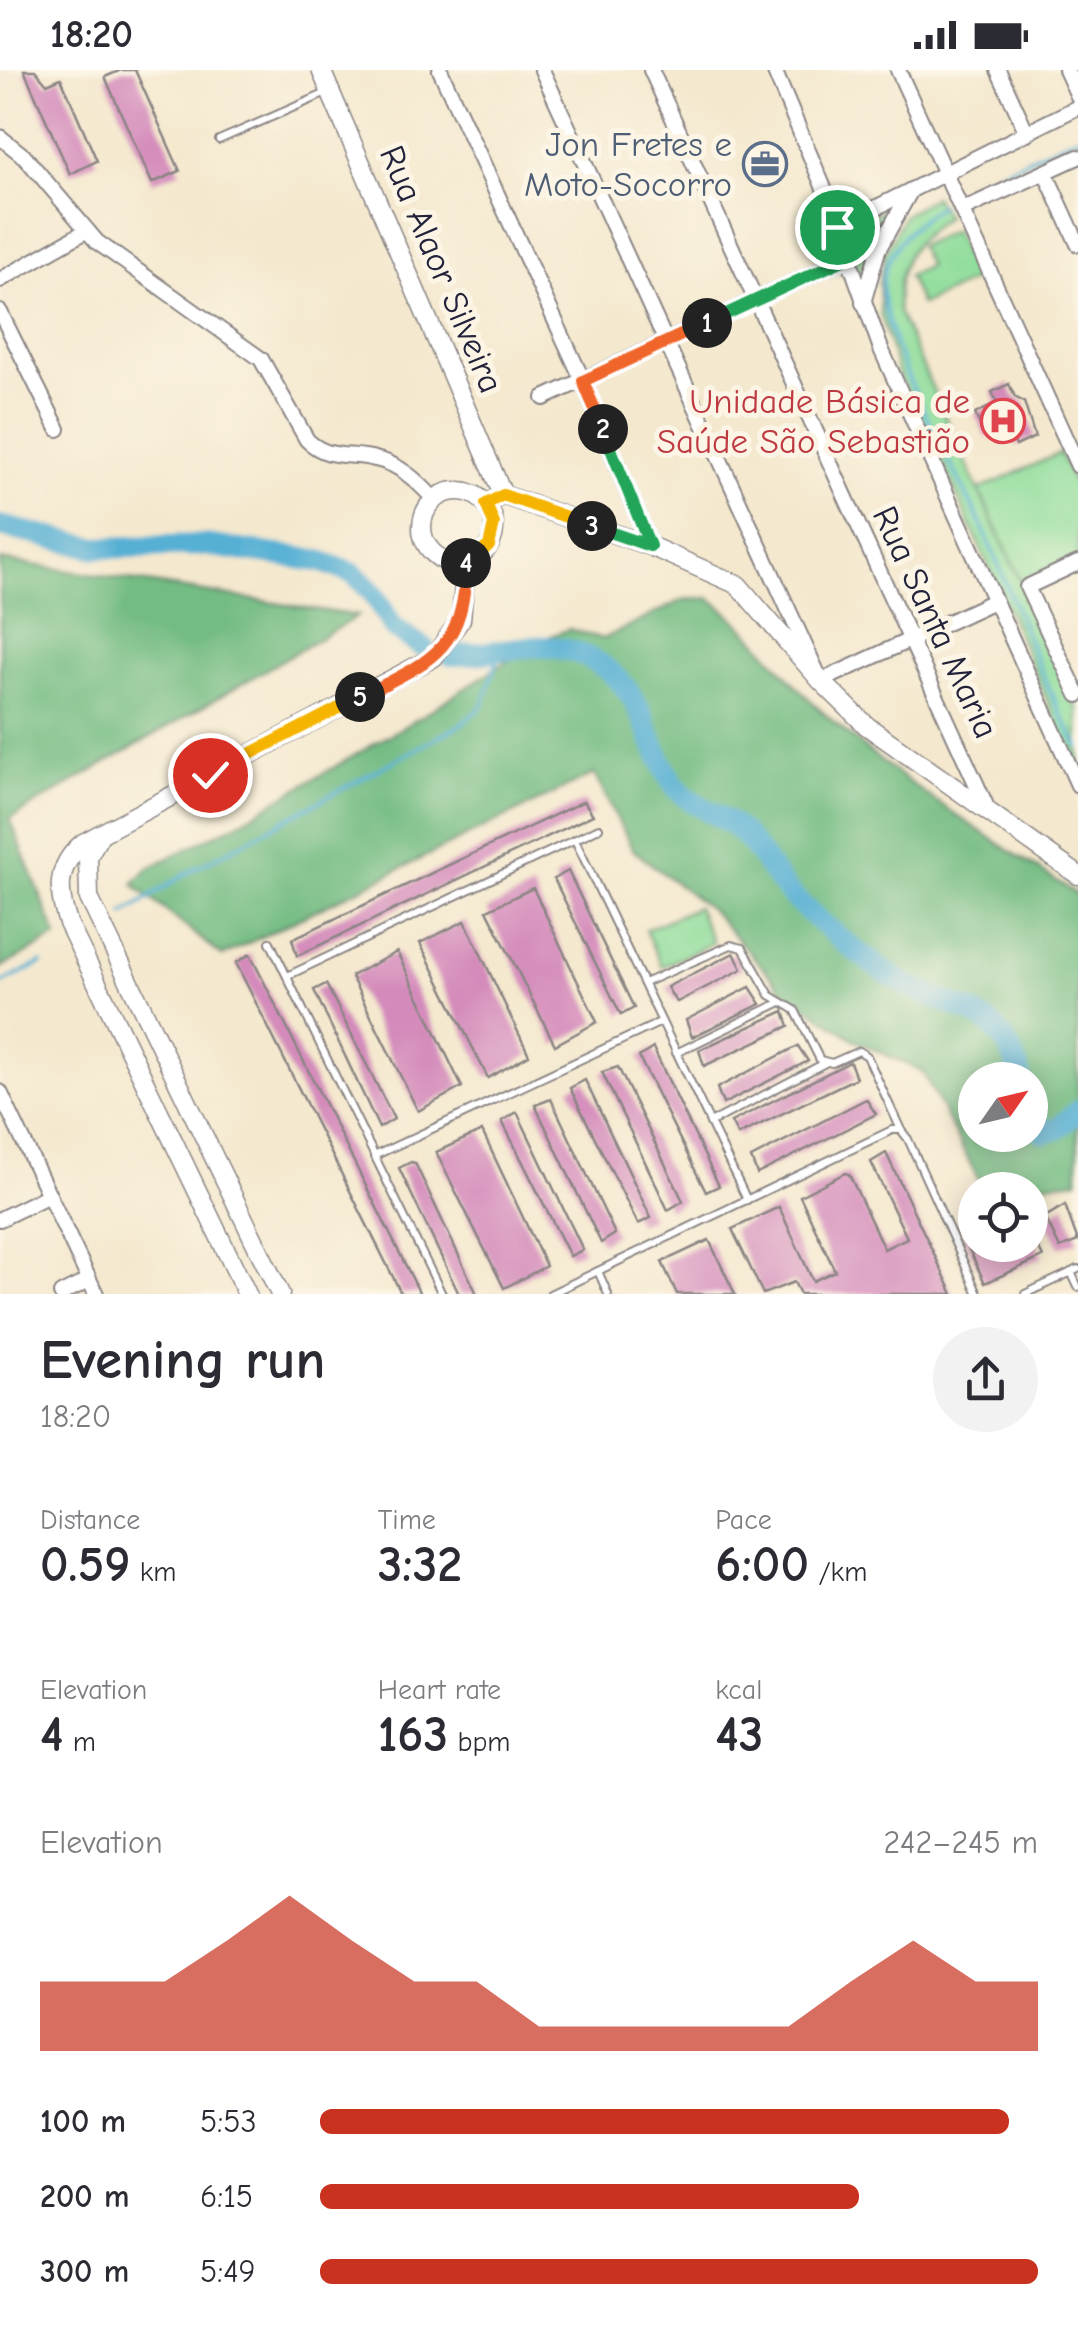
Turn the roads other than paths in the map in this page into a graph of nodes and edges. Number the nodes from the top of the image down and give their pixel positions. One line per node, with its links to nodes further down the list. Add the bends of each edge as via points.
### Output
1 (321, 70): 9 (street, Rua Alaor Silveira)
2 (440, 70): 29 (street)
3 (542, 70): 28 (street)
4 (651, 70): 25 (street, Rua Santa Maria)
5 (774, 70): 20 (street)
6 (898, 70): 17 (street)
7 (998, 70): 12 (street)
8 (1066, 70): 10 (street)
9 (330, 92): 14 (lane); 33 (street, Rua Alaor Silveira)
10 (1078, 96)
11 (1078, 108): 12 (street)
12 (1026, 132): 17 (street)
13 (0, 137): 21 (street, via 26,158)
14 (219, 140)
15 (1078, 157): 16 (street)
16 (1045, 172): 19 (street); 22 (street)
17 (945, 173): 18 (street); 19 (street)
18 (911, 189): 20 (street); 26 (street, via 878,250)
19 (962, 210): 32 (street)
20 (837, 227): 23 (street)
21 (86, 231): 24 (street); 34 (street, via 261,358 318,450 388,463)
22 (1078, 244)
23 (847, 258): 25 (street); 26 (street)
24 (0, 280)
25 (756, 300): 28 (street); 40 (street, Rua Santa Maria)
26 (862, 305): 39 (street)
27 (0, 312): 31 (street)
28 (666, 342): 29 (street); 41 (street)
29 (583, 381): 30 (street); 36 (street)
30 (544, 398)
31 (58, 429)
32 (1078, 466)
33 (503, 495): 35 (street); 36 (street)
34 (434, 499): 35 (street, via 461,491); 37 (street, via 422,518 423,540 444,561)
35 (486, 504): 37 (street, via 492,539)
36 (650, 546): 41 (street, via 738,585)
37 (466, 563): 46 (street, via 460,620 434,657)
38 (1078, 563): 42 (street, via 1027,587)
39 (994, 602): 40 (street); 43 (street)
40 (911, 640): 41 (street); 44 (street, Rua Santa Maria)
41 (820, 682): 44 (street, via 867,726)
42 (1078, 695)
43 (1078, 785)
44 (992, 817): 48 (street)
45 (599, 828): 47 (lane)
46 (104, 831): 49 (street, via 65,862); 50 (street, via 86,871)
47 (575, 840): 53 (lane); 54 (lane)
48 (1078, 875)
49 (60, 895): 50 (street, via 83,934 98,934); 52 (street)
50 (100, 920): 55 (street)
51 (270, 942): 53 (lane)
52 (88, 964): 55 (street, via 104,952); 73 (street)
53 (287, 976): 64 (lane)
54 (644, 983): 56 (lane, via 738,945); 57 (lane)
55 (139, 1001): 74 (street)
56 (780, 1002): 58 (lane); 59 (lane, via 792,1006)
57 (662, 1022): 58 (lane); 64 (lane)
58 (676, 1053): 62 (lane)
59 (826, 1063): 62 (lane); 63 (lane, via 859,1051 866,1056)
60 (0, 1092): 61 (street)
61 (4, 1112): 65 (street)
62 (710, 1123): 66 (lane)
63 (901, 1130): 66 (lane, via 882,1133); 78 (lane)
64 (374, 1156): 75 (lane)
65 (49, 1196): 67 (street); 71 (street)
66 (746, 1200): 69 (lane)
67 (0, 1219)
68 (1075, 1270): 70 (lane); 79 (lane)
69 (598, 1271): 76 (lane); 77 (lane)
70 (1078, 1286)
71 (92, 1287): 72 (street)
72 (61, 1294)
73 (246, 1294)
74 (280, 1294)
75 (442, 1294)
76 (550, 1294)
77 (608, 1294)
78 (978, 1294)
79 (1024, 1294)

